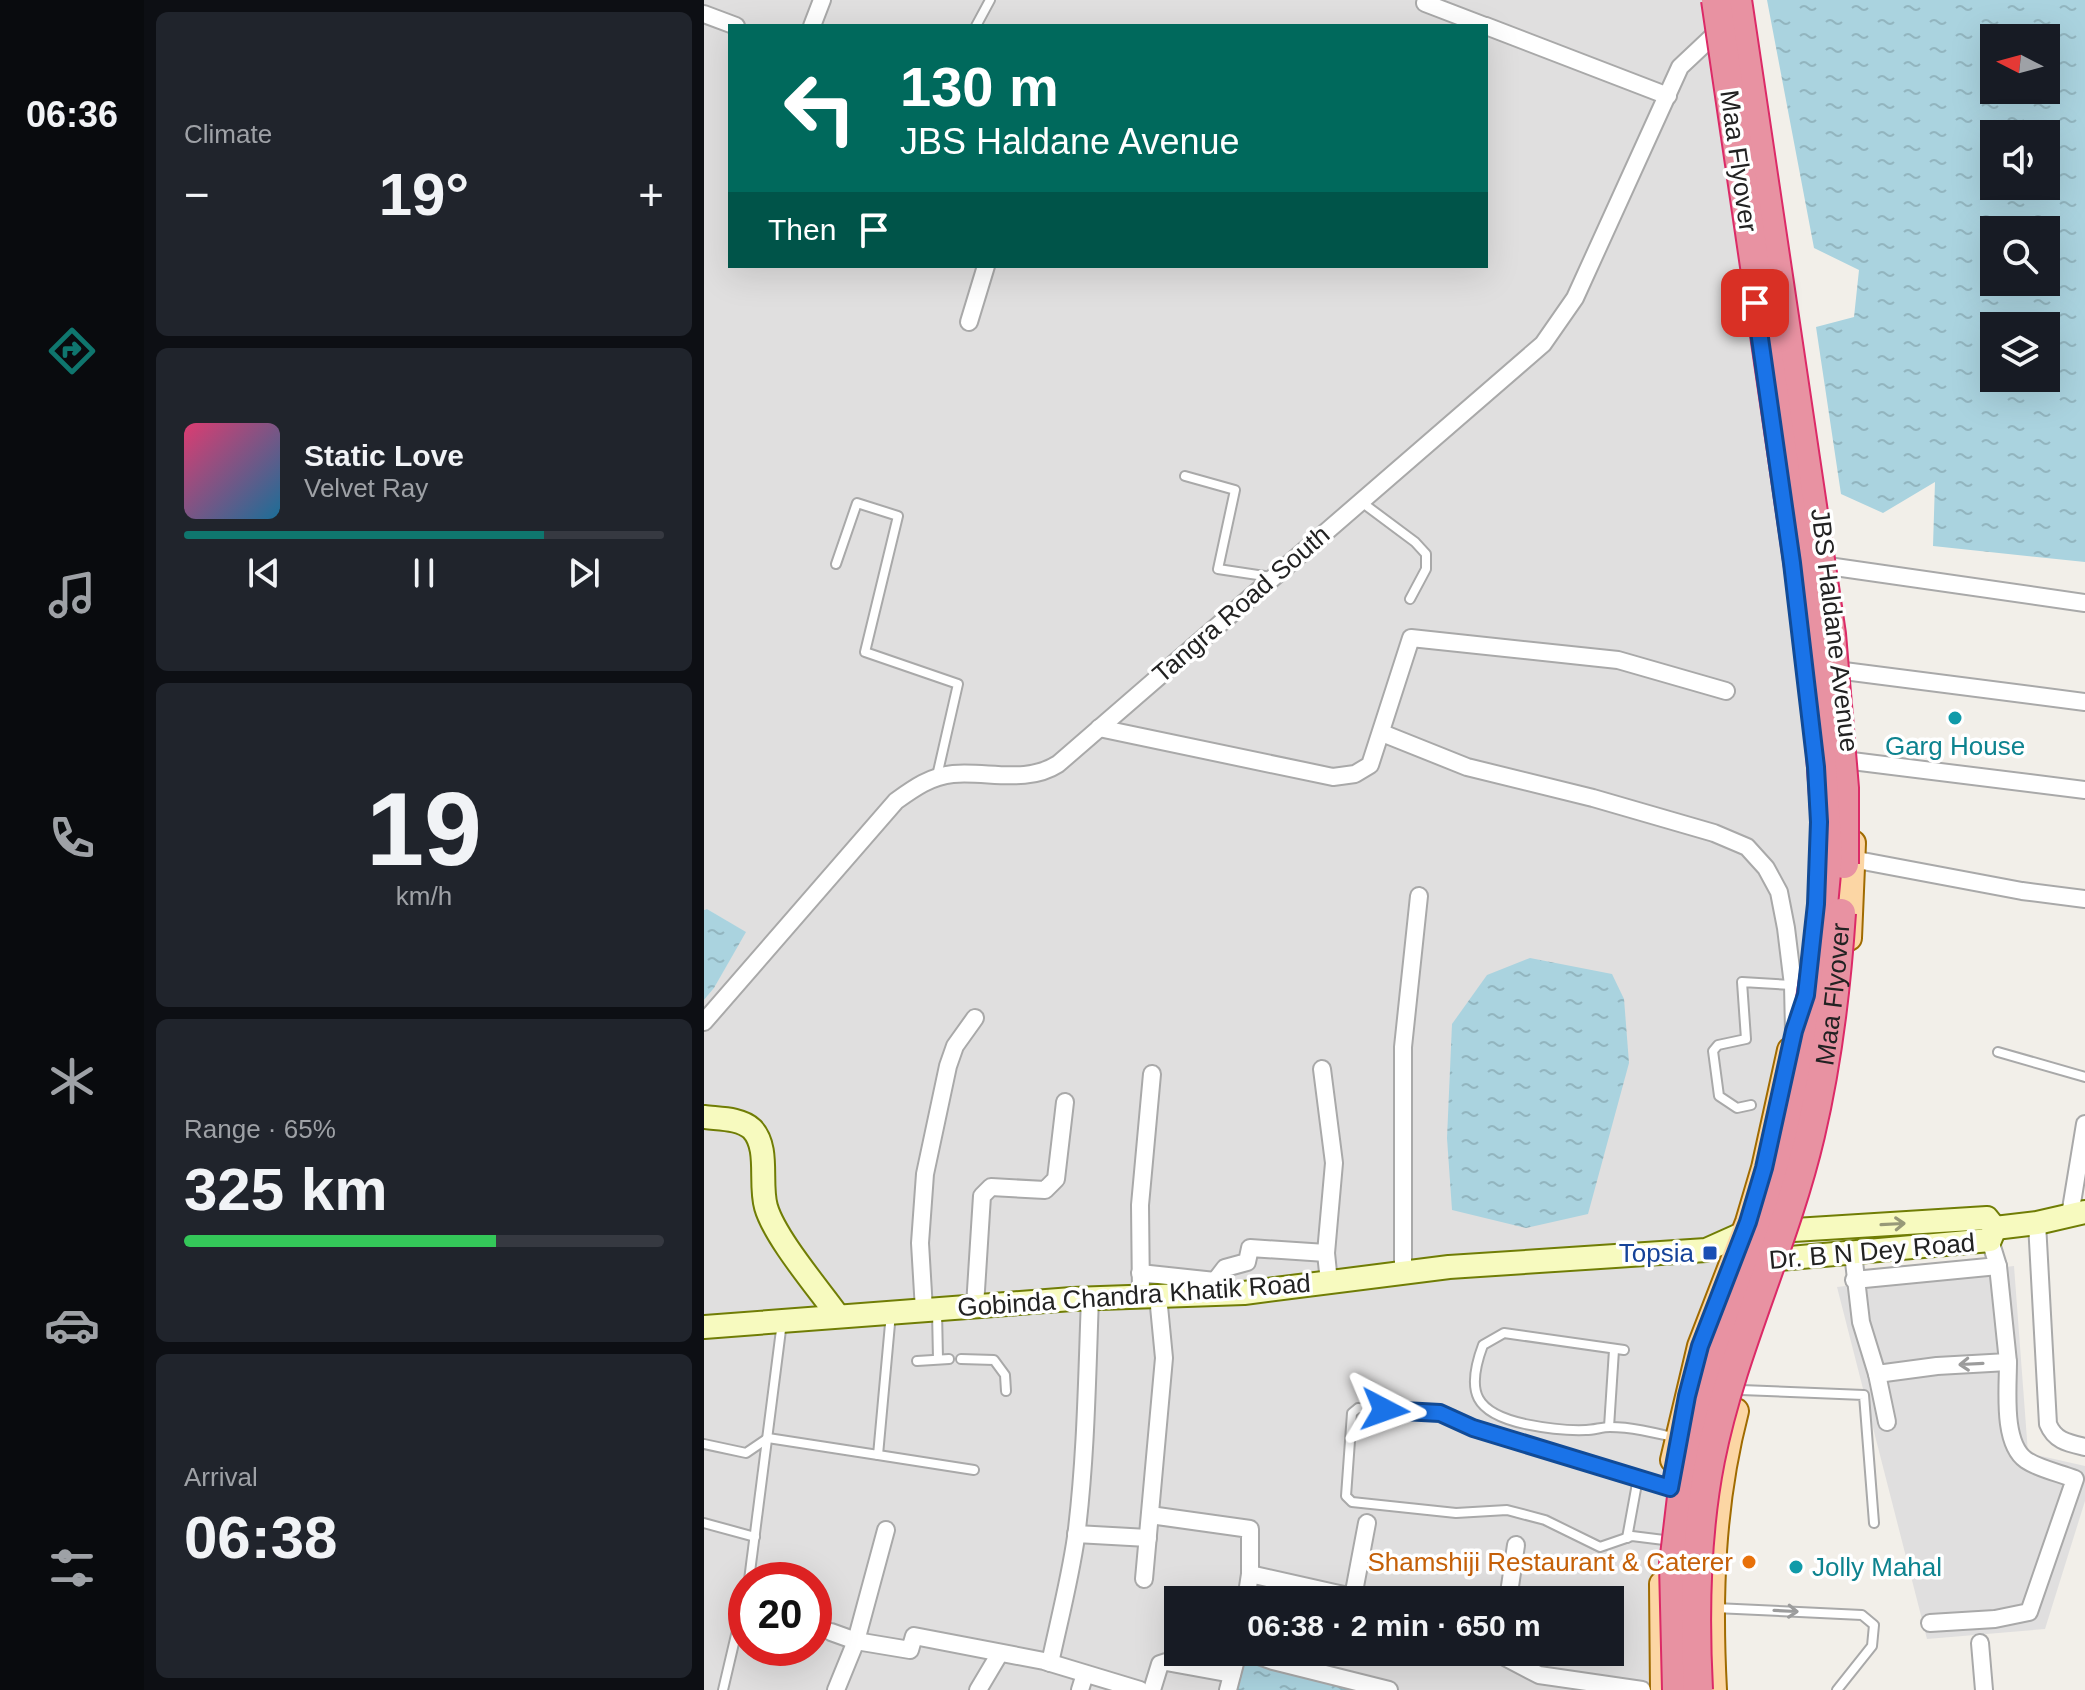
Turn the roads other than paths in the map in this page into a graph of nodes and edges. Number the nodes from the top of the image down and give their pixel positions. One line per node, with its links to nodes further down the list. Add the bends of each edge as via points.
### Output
1 (822, 0): 10 (street)
2 (990, 0): 11 (lane)
3 (1426, 0): 12 (street)
4 (1708, 0): 15 (main road, JBS Haldane Avenue)
5 (1716, 0): 129 (highway, Maa Flyover, bridge, via 1816,683 1828,852 1794,1108 1773,1190 1687,1455 1674,1564)
6 (1737, 0): 130 (highway, Maa Flyover, bridge, via 1831,634 1846,822 1835,982 1809,1136 1726,1391 1710,1461 1698,1557)
7 (1744, 0): 14 (main road, JBS Haldane Avenue)
8 (704, 14): 9 (street)
9 (731, 24)
10 (813, 24)
11 (977, 24)
12 (1480, 24)
13 (1488, 27): 16 (street)
14 (1748, 30): 15 (street); 22 (main road, JBS Haldane Avenue)
15 (1714, 35): 16 (street, Tangra Road South, via 1680,67); 40 (main road, JBS Haldane Avenue, via 1792,563 1816,767 1816,904 1806,995)
16 (1668, 96): 20 (street, Tangra Road South, via 1575,298 1557,326 1527,359)
17 (985, 268): 18 (street)
18 (969, 322)
19 (1185, 476): 23 (lane, via 1235,490 1218,569)
20 (1360, 501): 23 (street, Tangra Road South); 24 (lane, via 1426,554 1426,569)
21 (836, 564): 32 (lane, via 857,503 898,516 865,652 958,684)
22 (1828, 566): 25 (street); 26 (main road, JBS Haldane Avenue)
23 (1272, 577): 29 (street, Tangra Road South)
24 (1410, 599)
25 (2085, 603)
26 (1844, 671): 28 (street); 31 (main road, JBS Haldane Avenue)
27 (1726, 691): 30 (street, via 1618,660 1411,638)
28 (2085, 702)
29 (1099, 728): 30 (street, via 1333,777 1370,765); 32 (street, Tangra Road South, via 1048,771)
30 (1382, 733): 37 (street, via 1467,767 1593,798 1747,847 1779,892)
31 (1852, 761): 33 (street); 34 (main road, JBS Haldane Avenue)
32 (937, 777): 39 (street, Tangra Road South, via 896,801)
33 (2085, 790)
34 (1852, 859): 36 (street); 52 (main road, JBS Haldane Avenue, via 1851,915 1830,1093)
35 (1419, 896): 62 (street, via 1403,1047)
36 (2085, 899)
37 (1793, 985): 40 (street); 46 (lane, via 1742,982 1746,1039 1713,1051 1719,1096 1737,1108)
38 (975, 1018): 68 (street, via 948,1066 925,1174 920,1243)
39 (704, 1022)
40 (1794, 1031): 53 (main road, JBS Haldane Avenue)
41 (1998, 1052): 44 (lane)
42 (1322, 1069): 56 (street, via 1334,1163)
43 (1152, 1074): 61 (street, via 1140,1205)
44 (2085, 1077)
45 (1065, 1102): 67 (street, via 1056,1179 1045,1190 991,1187 982,1196)
46 (1751, 1105)
47 (704, 1117): 70 (main road, via 751,1128 758,1138 771,1220)
48 (2085, 1124): 49 (street)
49 (2078, 1213): 50 (main road, Dr. B N Dey Road)
50 (2037, 1223): 54 (main road, Dr. B N Dey Road); 85 (street, via 2048,1424 2052,1435)
51 (1852, 1226): 52 (main road, Dr. B N Dey Road); 54 (main road, Dr. B N Dey Road, one-way to 54, via 1987,1218); 57 (lane)
52 (1795, 1230): 53 (main road, Dr. B N Dey Road); 58 (main road, JBS Haldane Avenue)
53 (1744, 1233): 55 (main road, Dr. B N Dey Road); 59 (main road, JBS Haldane Avenue)
54 (1992, 1234): 57 (main road, Dr. B N Dey Road); 60 (street)
55 (1706, 1250): 59 (main road, Dr. B N Dey Road); 62 (main road, Gobinda Chandra Khatik Road)
56 (1326, 1253): 61 (street, via 1250,1248 1247,1262 1225,1268 1215,1281); 64 (street)
57 (1853, 1253): 58 (main road, Dr. B N Dey Road); 63 (street)
58 (1786, 1259): 59 (main road, Dr. B N Dey Road); 79 (main road, JBS Haldane Avenue)
59 (1733, 1263): 84 (main road, JBS Haldane Avenue, via 1700,1346)
60 (1998, 1266): 63 (street); 77 (street)
61 (1140, 1273): 65 (street)
62 (1403, 1273): 64 (main road, Gobinda Chandra Khatik Road)
63 (1854, 1280): 78 (street)
64 (1329, 1282): 65 (main road, Gobinda Chandra Khatik Road, via 1244,1293)
65 (1149, 1296): 66 (main road, Gobinda Chandra Khatik Road); 91 (street, via 1164,1358)
66 (1090, 1298): 67 (main road, Gobinda Chandra Khatik Road); 96 (street)
67 (975, 1306): 68 (main road, Gobinda Chandra Khatik Road)
68 (930, 1309): 69 (main road, Gobinda Chandra Khatik Road); 73 (lane)
69 (891, 1312): 70 (main road, Gobinda Chandra Khatik Road); 87 (lane)
70 (838, 1316): 71 (main road, Gobinda Chandra Khatik Road)
71 (782, 1321): 72 (main road, Gobinda Chandra Khatik Road); 83 (lane)
72 (704, 1327)
73 (938, 1359): 74 (lane); 76 (lane)
74 (949, 1359)
75 (961, 1359): 80 (lane, via 994,1360 1005,1375)
76 (917, 1361)
77 (2008, 1362): 78 (street, one-way to 78); 110 (street, via 2015,1446 2027,1461 2075,1479 2029,1612)
78 (1877, 1374): 81 (street)
79 (1741, 1390): 94 (lane, via 1864,1395); 109 (main road, JBS Haldane Avenue, via 1722,1483)
80 (1006, 1391)
81 (1887, 1422)
82 (1609, 1427): 82 (lane, via 1556,1430 1489,1412 1477,1399 1473,1382 1483,1345 1504,1333 1619,1350); 84 (lane)
83 (768, 1438): 86 (lane, via 746,1453); 87 (lane); 97 (lane)
84 (1678, 1438): 90 (main road, JBS Haldane Avenue)
85 (2085, 1447)
86 (705, 1448)
87 (878, 1455): 88 (lane)
88 (974, 1470)
89 (1638, 1478): 90 (lane); 99 (lane); 99 (lane, via 1440,1413 1358,1408 1352,1413 1346,1496 1352,1502 1456,1513 1507,1510 1545,1520 1600,1547)
90 (1670, 1488): 100 (main road, JBS Haldane Avenue)
91 (1150, 1515): 98 (street); 103 (street, via 1250,1529)
92 (704, 1523): 97 (lane)
93 (1367, 1523): 107 (street)
94 (1874, 1523)
95 (886, 1530): 112 (street)
96 (1076, 1534): 98 (street); 115 (street)
97 (755, 1537): 102 (lane)
98 (1148, 1538): 104 (street)
99 (1627, 1538): 100 (lane)
100 (1664, 1540): 128 (main road, JBS Haldane Avenue)
101 (1516, 1545): 108 (street)
102 (752, 1562)
103 (1250, 1574): 105 (street); 106 (street)
104 (1144, 1579)
105 (1248, 1586)
106 (1302, 1586)
107 (1360, 1586)
108 (1510, 1586)
109 (1710, 1608): 131 (main road, JBS Haldane Avenue); 132 (lane, one-way to 132, via 1862,1615 1874,1625 1872,1646)
110 (1930, 1623)
111 (832, 1632): 112 (street)
112 (856, 1641): 114 (street, via 910,1650 914,1636); 122 (street)
113 (1980, 1643): 133 (street)
114 (1000, 1653): 115 (street); 123 (street)
115 (1050, 1663): 119 (street)
116 (729, 1666): 121 (lane)
117 (1293, 1666): 126 (street)
118 (1522, 1666): 127 (street, via 1539,1675)
119 (1083, 1682): 124 (street)
120 (1230, 1682): 125 (street, via 1166,1662 1160,1664)
121 (723, 1690)
122 (836, 1690)
123 (978, 1690)
124 (1140, 1690)
125 (1152, 1690)
126 (1389, 1690)
127 (1642, 1690)
128 (1663, 1690)
129 (1677, 1690)
130 (1698, 1690)
131 (1714, 1690)
132 (1837, 1690)
133 (1984, 1690)

